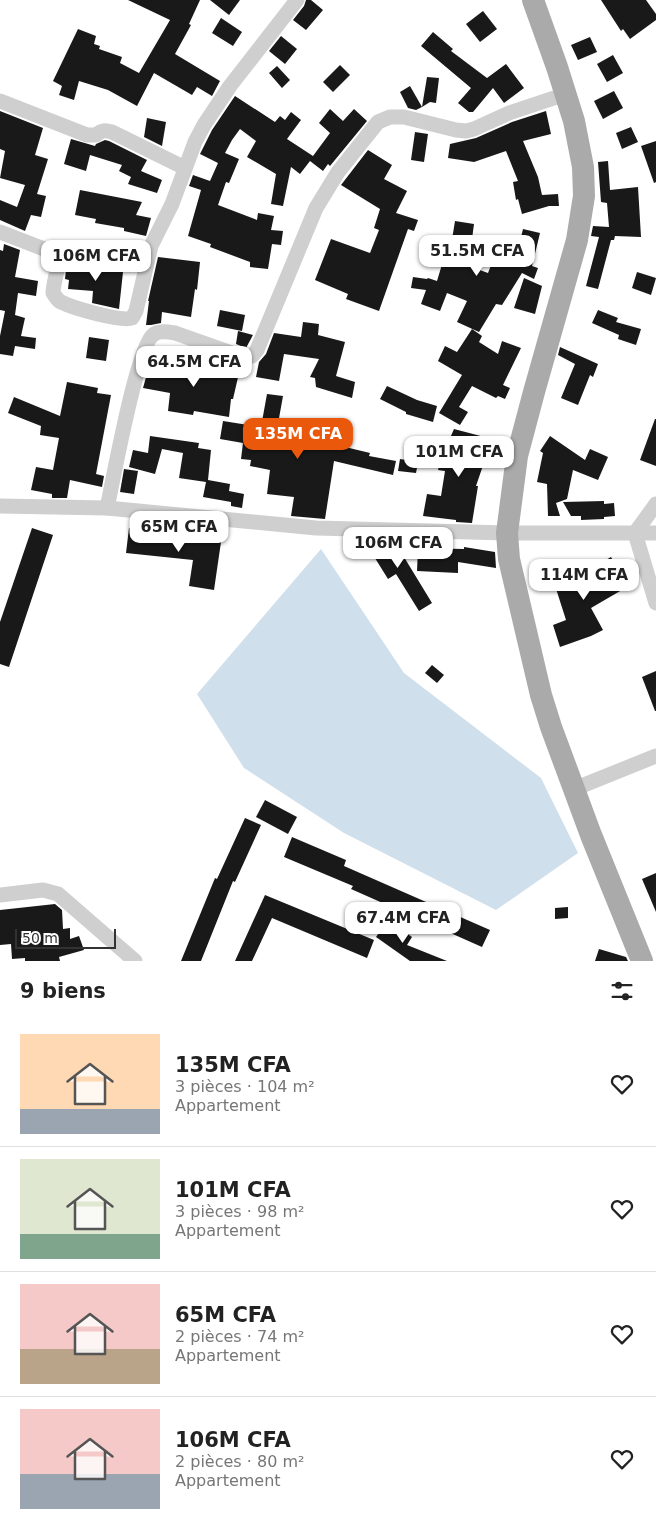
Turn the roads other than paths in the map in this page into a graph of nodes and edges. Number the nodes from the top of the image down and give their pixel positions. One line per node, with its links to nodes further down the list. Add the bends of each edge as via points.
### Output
1 (297, 0): 5 (street, via 213,109)
2 (533, 0): 3 (main road)
3 (566, 94): 9 (street, via 466,131 404,117 390,117 378,122 338,172 316,208 252,356 246,358 175,333 154,333 149,339 136,375); 10 (main road, via 583,167 582,211 524,427)
4 (0, 101): 5 (street, via 87,135 106,130 112,132)
5 (185, 168): 6 (street, via 151,246 136,311 129,319 60,301 53,293 59,262 57,254)
6 (0, 232)
7 (656, 504): 11 (street)
8 (0, 506): 9 (street)
9 (107, 508): 10 (street, via 316,528)
10 (507, 532): 11 (street); 15 (main road, via 510,566 541,695)
11 (635, 533): 12 (street); 13 (street)
12 (656, 533)
13 (656, 604)
14 (656, 756): 15 (street)
15 (574, 789): 18 (main road)
16 (0, 896): 17 (street, via 43,890 58,894)
17 (136, 961)
18 (642, 961)

